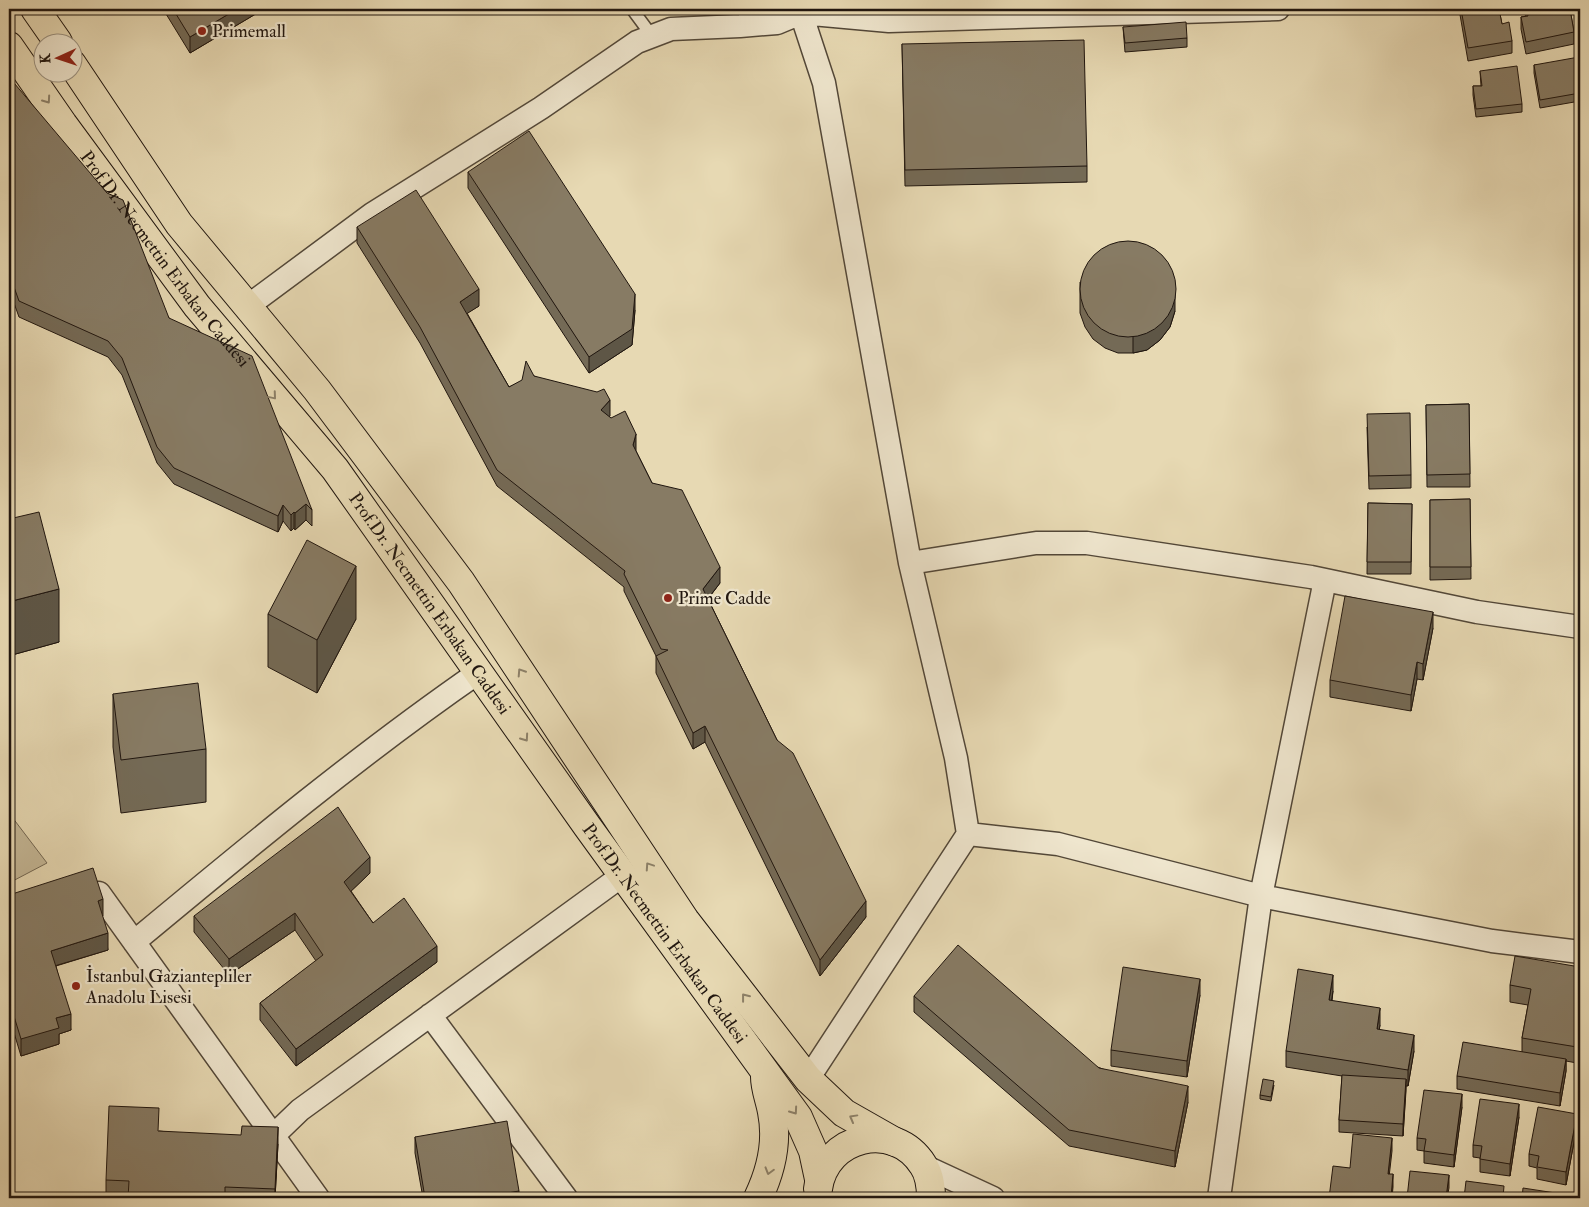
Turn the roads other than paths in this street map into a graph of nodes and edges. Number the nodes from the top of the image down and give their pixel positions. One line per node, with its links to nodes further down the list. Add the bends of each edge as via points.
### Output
1 (35, 9): 5 (main road)
2 (632, 9): 6 (lane)
3 (1278, 9): 4 (street, via 889,22)
4 (801, 11): 6 (street, via 777,23 671,29); 10 (street, via 824,83)
5 (51, 32)
6 (652, 36): 9 (street, via 372,214)
7 (9, 46): 13 (main road, Prof.Dr. Necmettin Erbakan Caddesi, one-way to 13, via 197,306 335,469)
8 (82, 79): 9 (main road, Prof.Dr. Necmettin Erbakan Caddesi, via 179,224)
9 (248, 306): 22 (main road, Prof.Dr. Necmettin Erbakan Caddesi, one-way to 9, via 685,920 461,582 317,390)
10 (910, 563): 11 (street, via 1036,543 1087,542); 14 (street, via 956,758)
11 (1324, 580): 12 (street, via 1477,612); 17 (street)
12 (1580, 628)
13 (479, 672): 15 (main road, Prof.Dr. Necmettin Erbakan Caddesi, one-way to 15); 18 (street, via 253,843)
14 (968, 834): 17 (street, via 1058,844); 22 (street)
15 (623, 875): 20 (street); 21 (main road, Prof.Dr. Necmettin Erbakan Caddesi)
16 (99, 893): 18 (street)
17 (1261, 896): 19 (street, via 1492,941); 32 (street)
18 (134, 942): 23 (street)
19 (1580, 952)
20 (430, 1015): 23 (street, via 300,1110); 28 (street)
21 (765, 1071): 26 (main road, Prof.Dr. Necmettin Erbakan Caddesi, one-way to 26, via 798,1117 813,1151); 29 (main road, one-way to 29, via 773,1114 773,1155)
22 (808, 1079): 24 (main road, Prof.Dr. Necmettin Erbakan Caddesi, one-way to 22, via 844,1113)
23 (273, 1136): 27 (street)
24 (895, 1142): 25 (main road, Prof.Dr. Necmettin Erbakan Caddesi, via 911,1151); 26 (main road, via 876,1138 858,1140 841,1149 827,1162)
25 (924, 1166): 30 (main road); 31 (street)
26 (818, 1189)
27 (318, 1198)
28 (566, 1198)
29 (758, 1198)
30 (931, 1198)
31 (993, 1198)
32 (1219, 1198)

